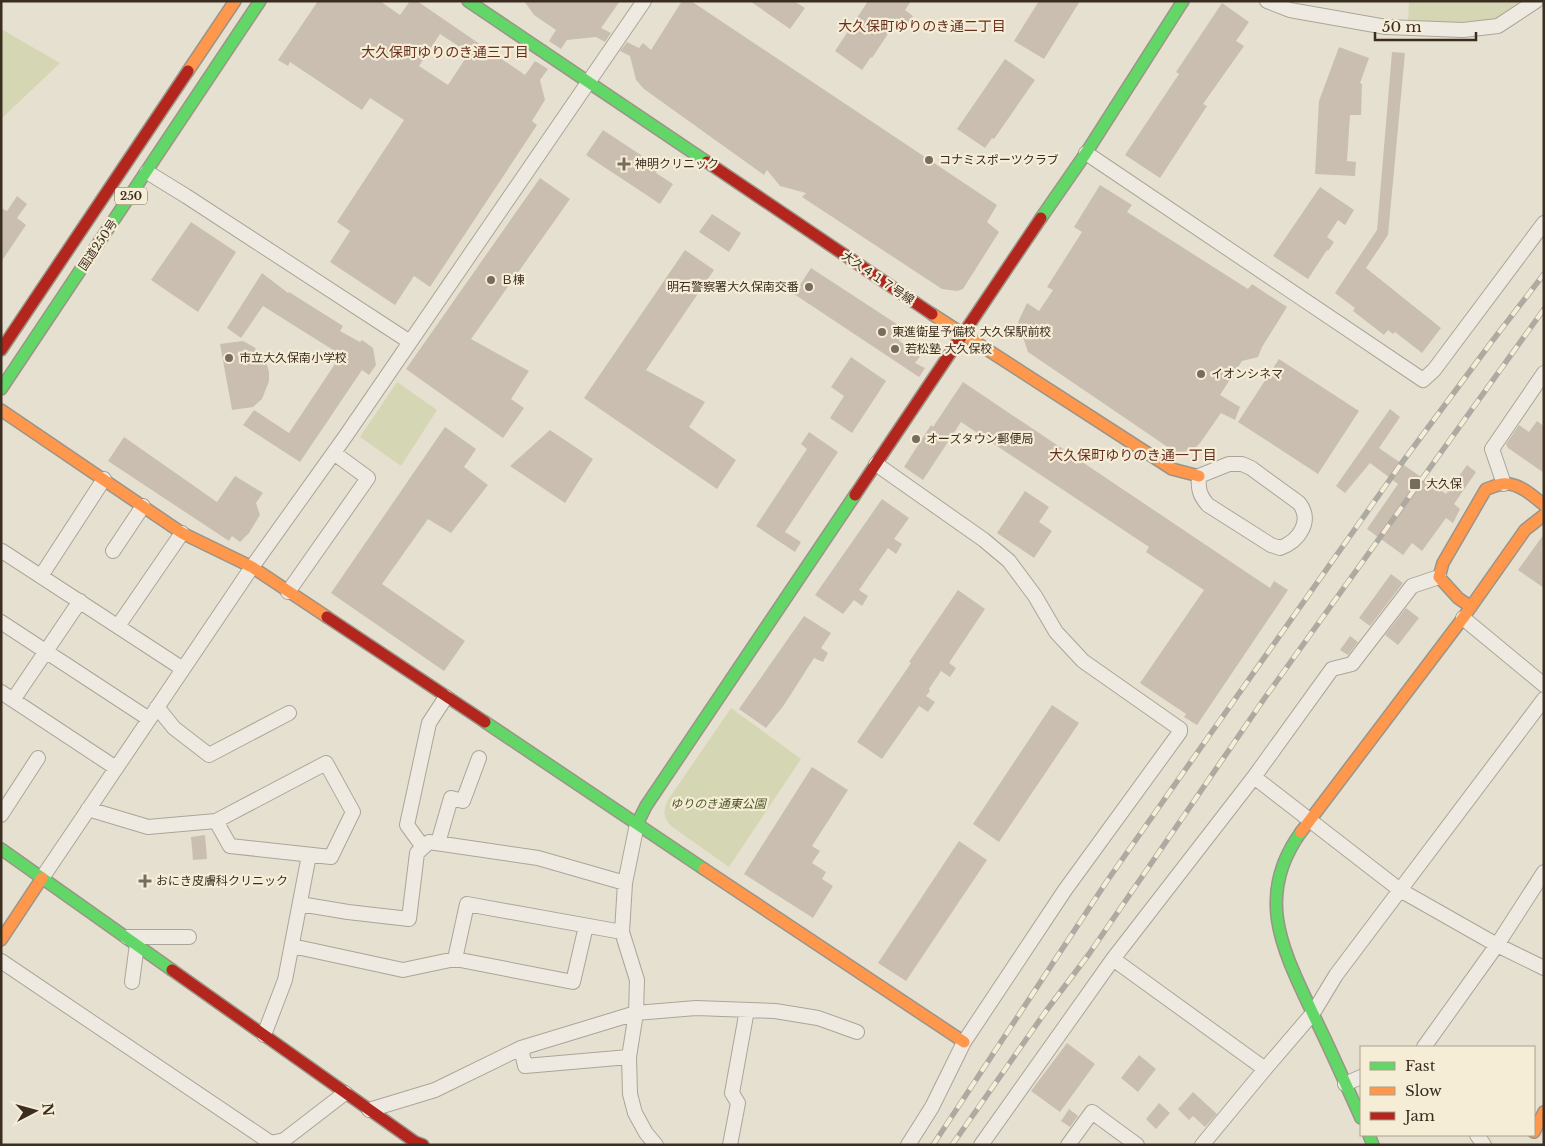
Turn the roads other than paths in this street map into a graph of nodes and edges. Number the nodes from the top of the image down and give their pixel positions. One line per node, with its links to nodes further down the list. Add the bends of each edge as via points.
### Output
1 (235, 1): 14 (main road, 国道250号 / 250)
2 (260, 1): 10 (main road, 国道250号 / 250)
3 (468, 1): 8 (main road, 大久４１７号線)
4 (644, 1): 8 (street)
5 (1183, 1): 9 (main road)
6 (1267, 1): 7 (street, via 1290,10 1386,27 1463,30 1498,26)
7 (1536, 1)
8 (588, 83): 12 (main road, 大久４１７号線); 13 (street)
9 (1086, 152): 11 (street, via 1423,380); 12 (main road)
10 (147, 172): 13 (street); 16 (main road, 国道250号 / 250)
11 (1544, 224)
12 (962, 334): 19 (main road); 20 (main road, 大久４１７号線, via 1172,469)
13 (410, 342): 18 (street)
14 (1, 350)
15 (1544, 373): 22 (street, via 1492,450)
16 (1, 389)
17 (1, 410): 21 (main road)
18 (334, 453): 29 (street); 32 (street, via 368,478)
19 (876, 464): 54 (main road); 81 (street, via 1009,561 1056,632 1083,661 1180,729 1065,890)
20 (1199, 476): 20 (street, via 1200,497 1208,505 1271,545 1280,548 1294,542 1305,520 1304,510 1251,468 1229,464)
21 (104, 479): 24 (main road); 30 (street)
22 (1504, 484): 23 (main road, via 1516,486); 31 (main road, via 1486,489 1442,563)
23 (1544, 505)
24 (143, 506): 26 (main road); 27 (street)
25 (1544, 515): 34 (main road, via 1525,530)
26 (182, 533): 29 (main road); 36 (street)
27 (113, 551)
28 (1, 553): 30 (street)
29 (252, 567): 32 (main road); 38 (street)
30 (41, 576): 33 (street)
31 (1439, 577): 34 (main road); 49 (street, via 1412,586 1352,664 1332,670)
32 (288, 592): 41 (main road)
33 (80, 601): 36 (street); 37 (street)
34 (1467, 613): 39 (street); 52 (main road)
35 (1, 622): 37 (street)
36 (118, 626): 38 (street)
37 (46, 652): 40 (street); 45 (street)
38 (183, 669): 43 (street)
39 (1544, 685)
40 (7, 696): 48 (street)
41 (446, 696): 54 (main road); 56 (street, via 429,723 407,825)
42 (1544, 700): 62 (street)
43 (157, 707): 44 (street, via 174,728 209,755); 45 (street)
44 (289, 713)
45 (149, 719): 48 (street)
46 (38, 758): 51 (street)
47 (479, 758): 55 (street, via 463,801 451,798)
48 (116, 768): 50 (street)
49 (1254, 777): 52 (street); 72 (street)
50 (88, 810): 53 (street, via 148,827); 60 (street)
51 (1, 815)
52 (1309, 820): 62 (street); 77 (main road, via 1289,848 1277,882 1276,912 1282,945)
53 (216, 821): 58 (street, via 230,846); 58 (street, via 326,763 353,812 331,858)
54 (637, 824): 61 (street); 81 (main road)
55 (438, 843): 56 (street, via 429,842); 61 (street, via 538,858)
56 (423, 847): 63 (street, via 417,854 409,919)
57 (1, 849): 60 (main road)
58 (309, 855): 63 (street)
59 (1544, 872): 69 (street)
60 (42, 878): 67 (main road); 68 (main road)
61 (625, 883): 65 (street)
62 (1400, 890): 69 (street); 77 (street, via 1336,975)
63 (300, 904): 70 (street)
64 (586, 926): 65 (street); 71 (street, via 467,904); 71 (street, via 573,982)
65 (622, 932): 78 (street, via 637,980)
66 (188, 937): 68 (street)
67 (1, 940)
68 (132, 941): 75 (street); 80 (main road)
69 (1497, 945): 74 (street); 82 (street)
70 (292, 946): 71 (street, via 403,970); 80 (street, via 285,980)
71 (455, 959)
72 (1113, 959): 85 (street); 96 (street)
73 (1, 961): 91 (street, via 271,1143)
74 (1544, 968)
75 (132, 982)
76 (747, 1010): 78 (street, via 696,1008); 79 (street, via 818,1018); 94 (street, via 732,1093 738,1103)
77 (1313, 1012): 85 (street); 87 (main road)
78 (636, 1013): 83 (street); 84 (street)
79 (857, 1032)
80 (264, 1035): 88 (main road)
81 (964, 1042): 95 (street, via 932,1107)
82 (1425, 1046)
83 (521, 1048): 84 (street, via 525,1066); 89 (street, via 435,1090)
84 (629, 1057): 93 (street, via 630,1094 635,1113)
85 (1264, 1069): 99 (street)
86 (1360, 1077): 87 (street)
87 (1345, 1084): 90 (main road)
88 (345, 1093): 89 (main road); 91 (street)
89 (369, 1110): 92 (main road)
90 (1360, 1116)
91 (288, 1142)
92 (423, 1145)
93 (656, 1145)
94 (730, 1145)
95 (908, 1145)
96 (981, 1145)
97 (1068, 1145): 98 (street, via 1092,1112)
98 (1137, 1145)
99 (1202, 1145)

